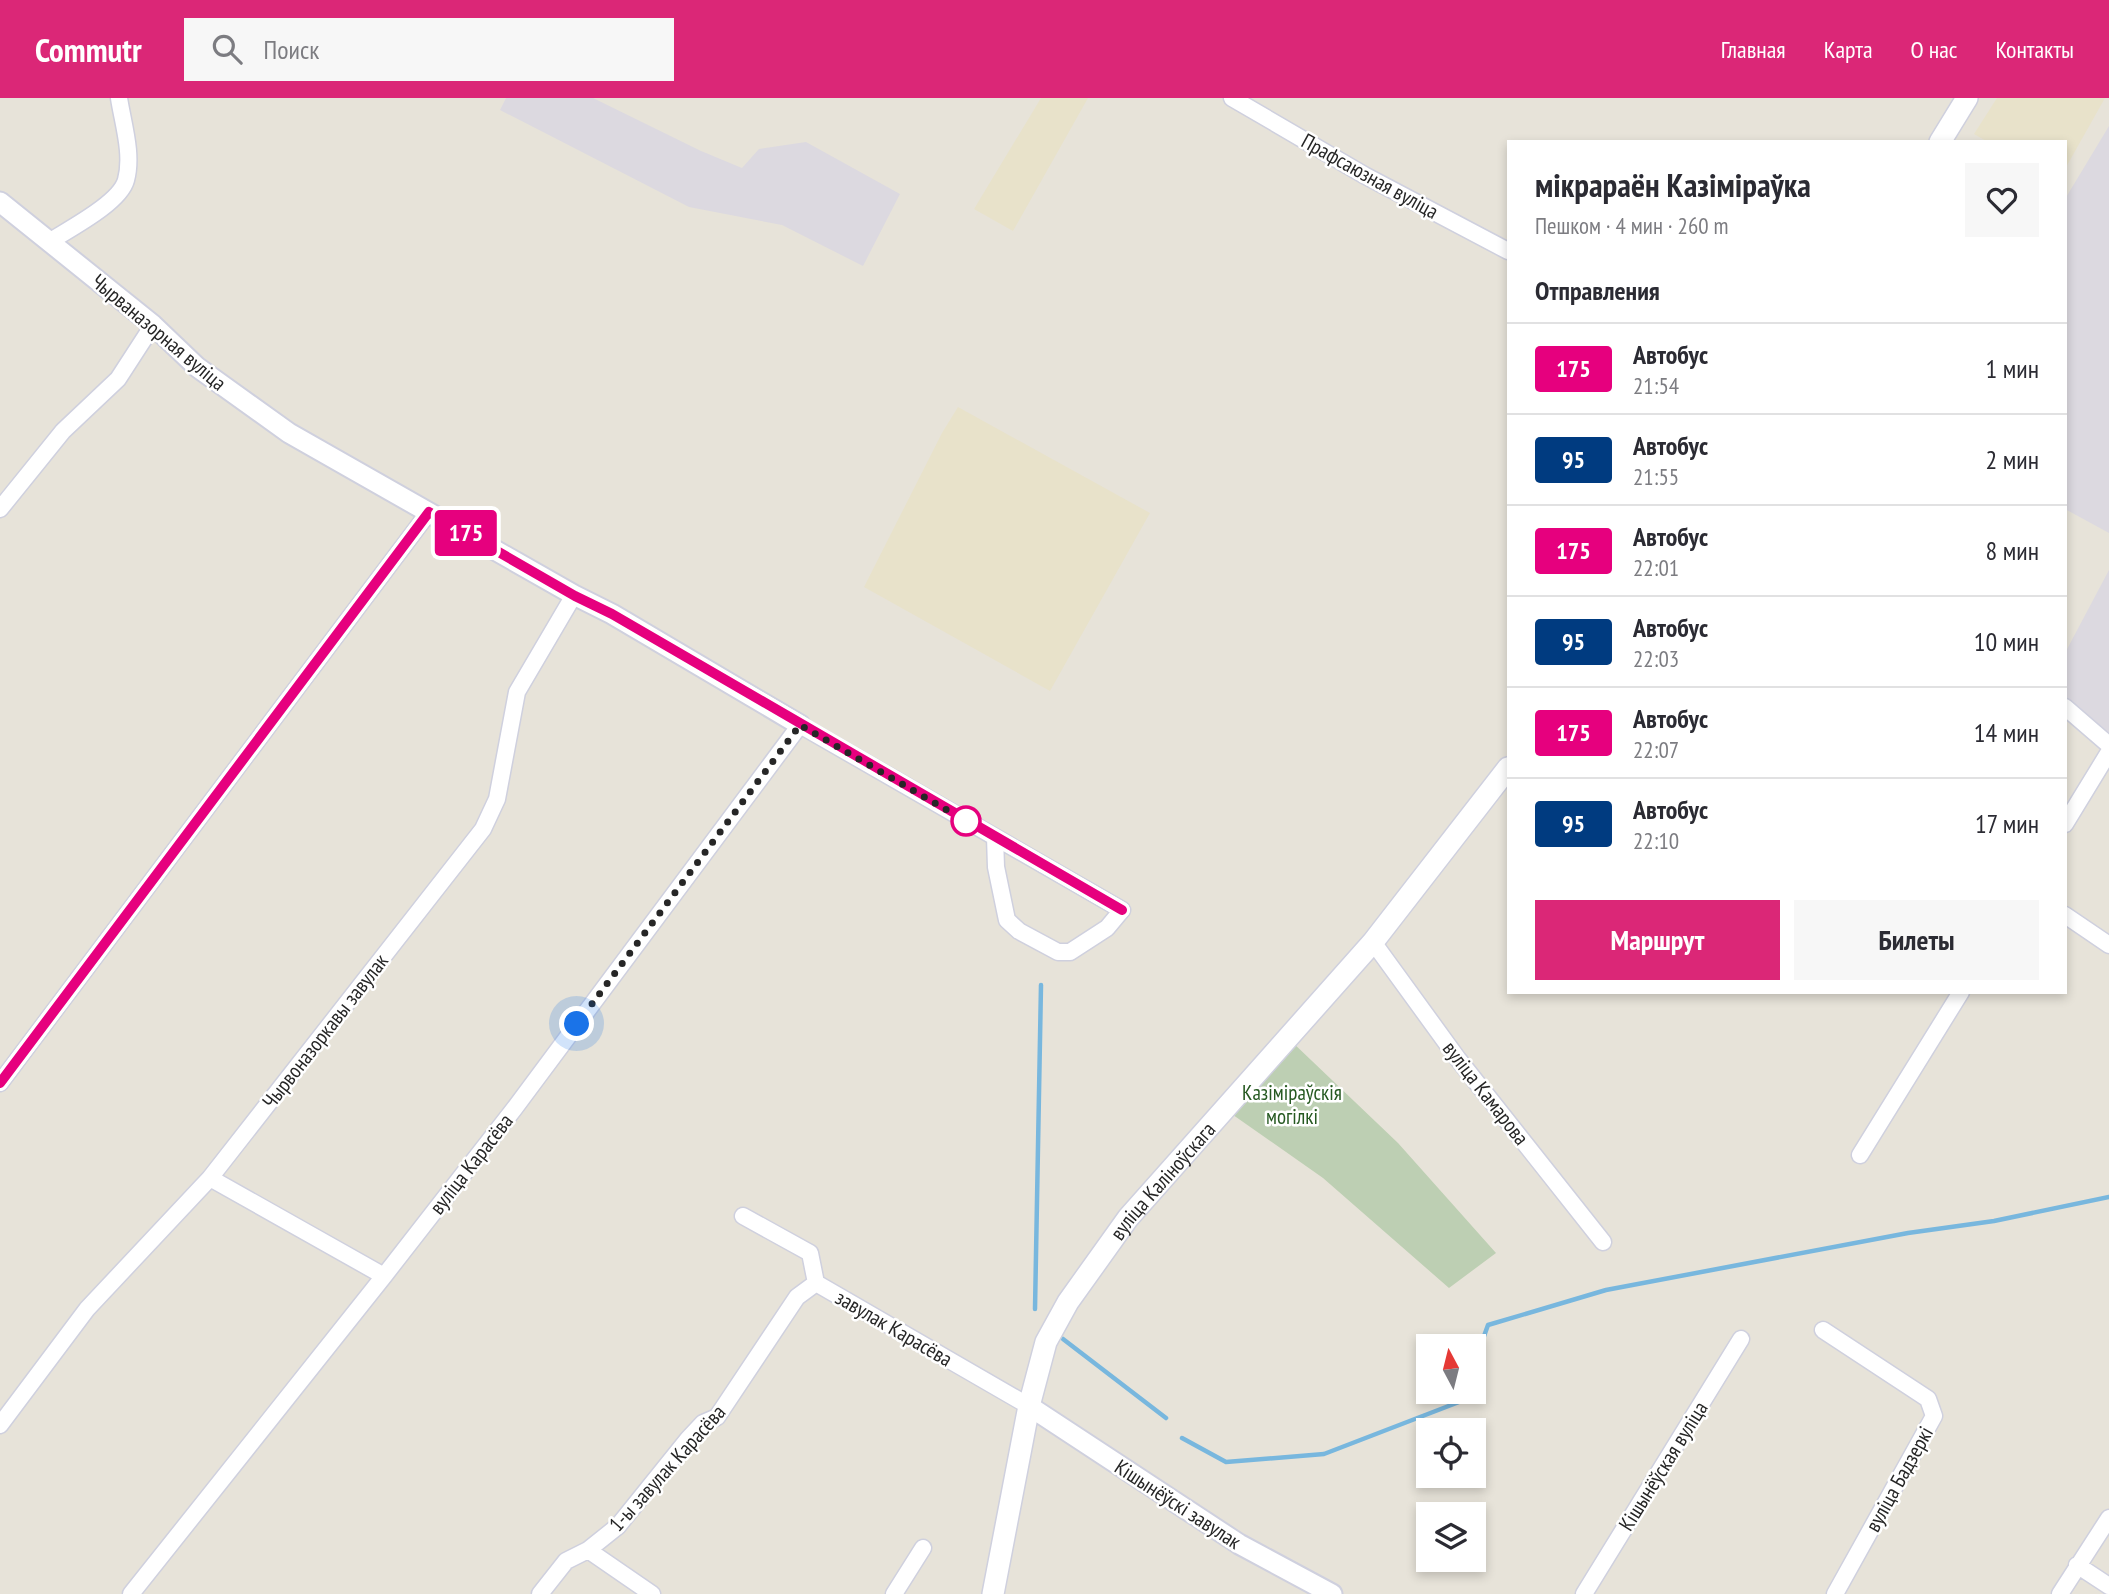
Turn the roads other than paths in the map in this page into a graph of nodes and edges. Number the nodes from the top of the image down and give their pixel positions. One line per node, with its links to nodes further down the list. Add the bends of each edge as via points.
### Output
1 (118, 98): 6 (street, via 128,154 126,182 115,198)
2 (1233, 98): 7 (street, Прафсаюзная вуліца, via 1364,175)
3 (1967, 98): 4 (main road)
4 (1941, 140)
5 (0, 202): 6 (street, Чырваназорная вуліца)
6 (49, 242): 8 (street, Чырваназорная вуліца)
7 (1507, 250)
8 (153, 325): 9 (street, via 118,379 63,431); 10 (street, Чырваназорная вуліца, via 197,367 289,433)
9 (0, 509)
10 (429, 512): 11 (street, Чырваназорная вуліца); 23 (street)
11 (575, 596): 13 (street, Чырваназорная вуліца); 25 (street, Чырвоназоркавы завулак, via 517,692 497,799 483,829)
12 (2067, 709): 14 (street)
13 (800, 725): 18 (street, Чырваназорная вуліца); 28 (street, вуліца Карасёва)
14 (2109, 745)
15 (2109, 752): 17 (street)
16 (1507, 769): 20 (main road, вуліца Каліноўскага)
17 (2067, 821)
18 (995, 837): 18 (street, Чырваназорная вуліца, via 1122,910 1107,928 1070,952 1058,952 1019,931 1007,920)
19 (2067, 916): 21 (street)
20 (1373, 942): 27 (street, вуліца Камарова, via 1458,1059); 32 (main road, вуліца Каліноўскага, via 1128,1218 1046,1342)
21 (2109, 945)
22 (1960, 994): 24 (street)
23 (0, 1083)
24 (1860, 1155)
25 (210, 1178): 28 (street); 33 (street, Чырвоназоркавы завулак, via 87,1309)
26 (743, 1216): 29 (street, завулак Карасёва, via 810,1253)
27 (1603, 1242)
28 (384, 1276): 39 (street, вуліца Карасёва)
29 (816, 1283): 32 (street, завулак Карасёва); 36 (street, 1-ы завулак Карасёва, via 797,1297 717,1417 703,1423 618,1526)
30 (1823, 1330): 46 (street, вуліца Бадзеркі, via 1928,1399 1934,1416)
31 (1741, 1339): 45 (street, Кішынёўская вуліца)
32 (1029, 1406): 43 (main road, вуліца Каліноўскага); 44 (street, Кішынёўскі завулак, via 1239,1544)
33 (0, 1425)
34 (2109, 1518): 37 (street)
35 (923, 1548): 42 (street)
36 (588, 1550): 40 (street, 1-ы завулак Карасёва, via 566,1561); 41 (street, 1-ы завулак Карасёва)
37 (2077, 1565): 38 (street); 47 (street)
38 (2109, 1586)
39 (131, 1594)
40 (540, 1594)
41 (653, 1594)
42 (894, 1594)
43 (993, 1594)
44 (1332, 1594)
45 (1584, 1594)
46 (1835, 1594)
47 (2060, 1594)

